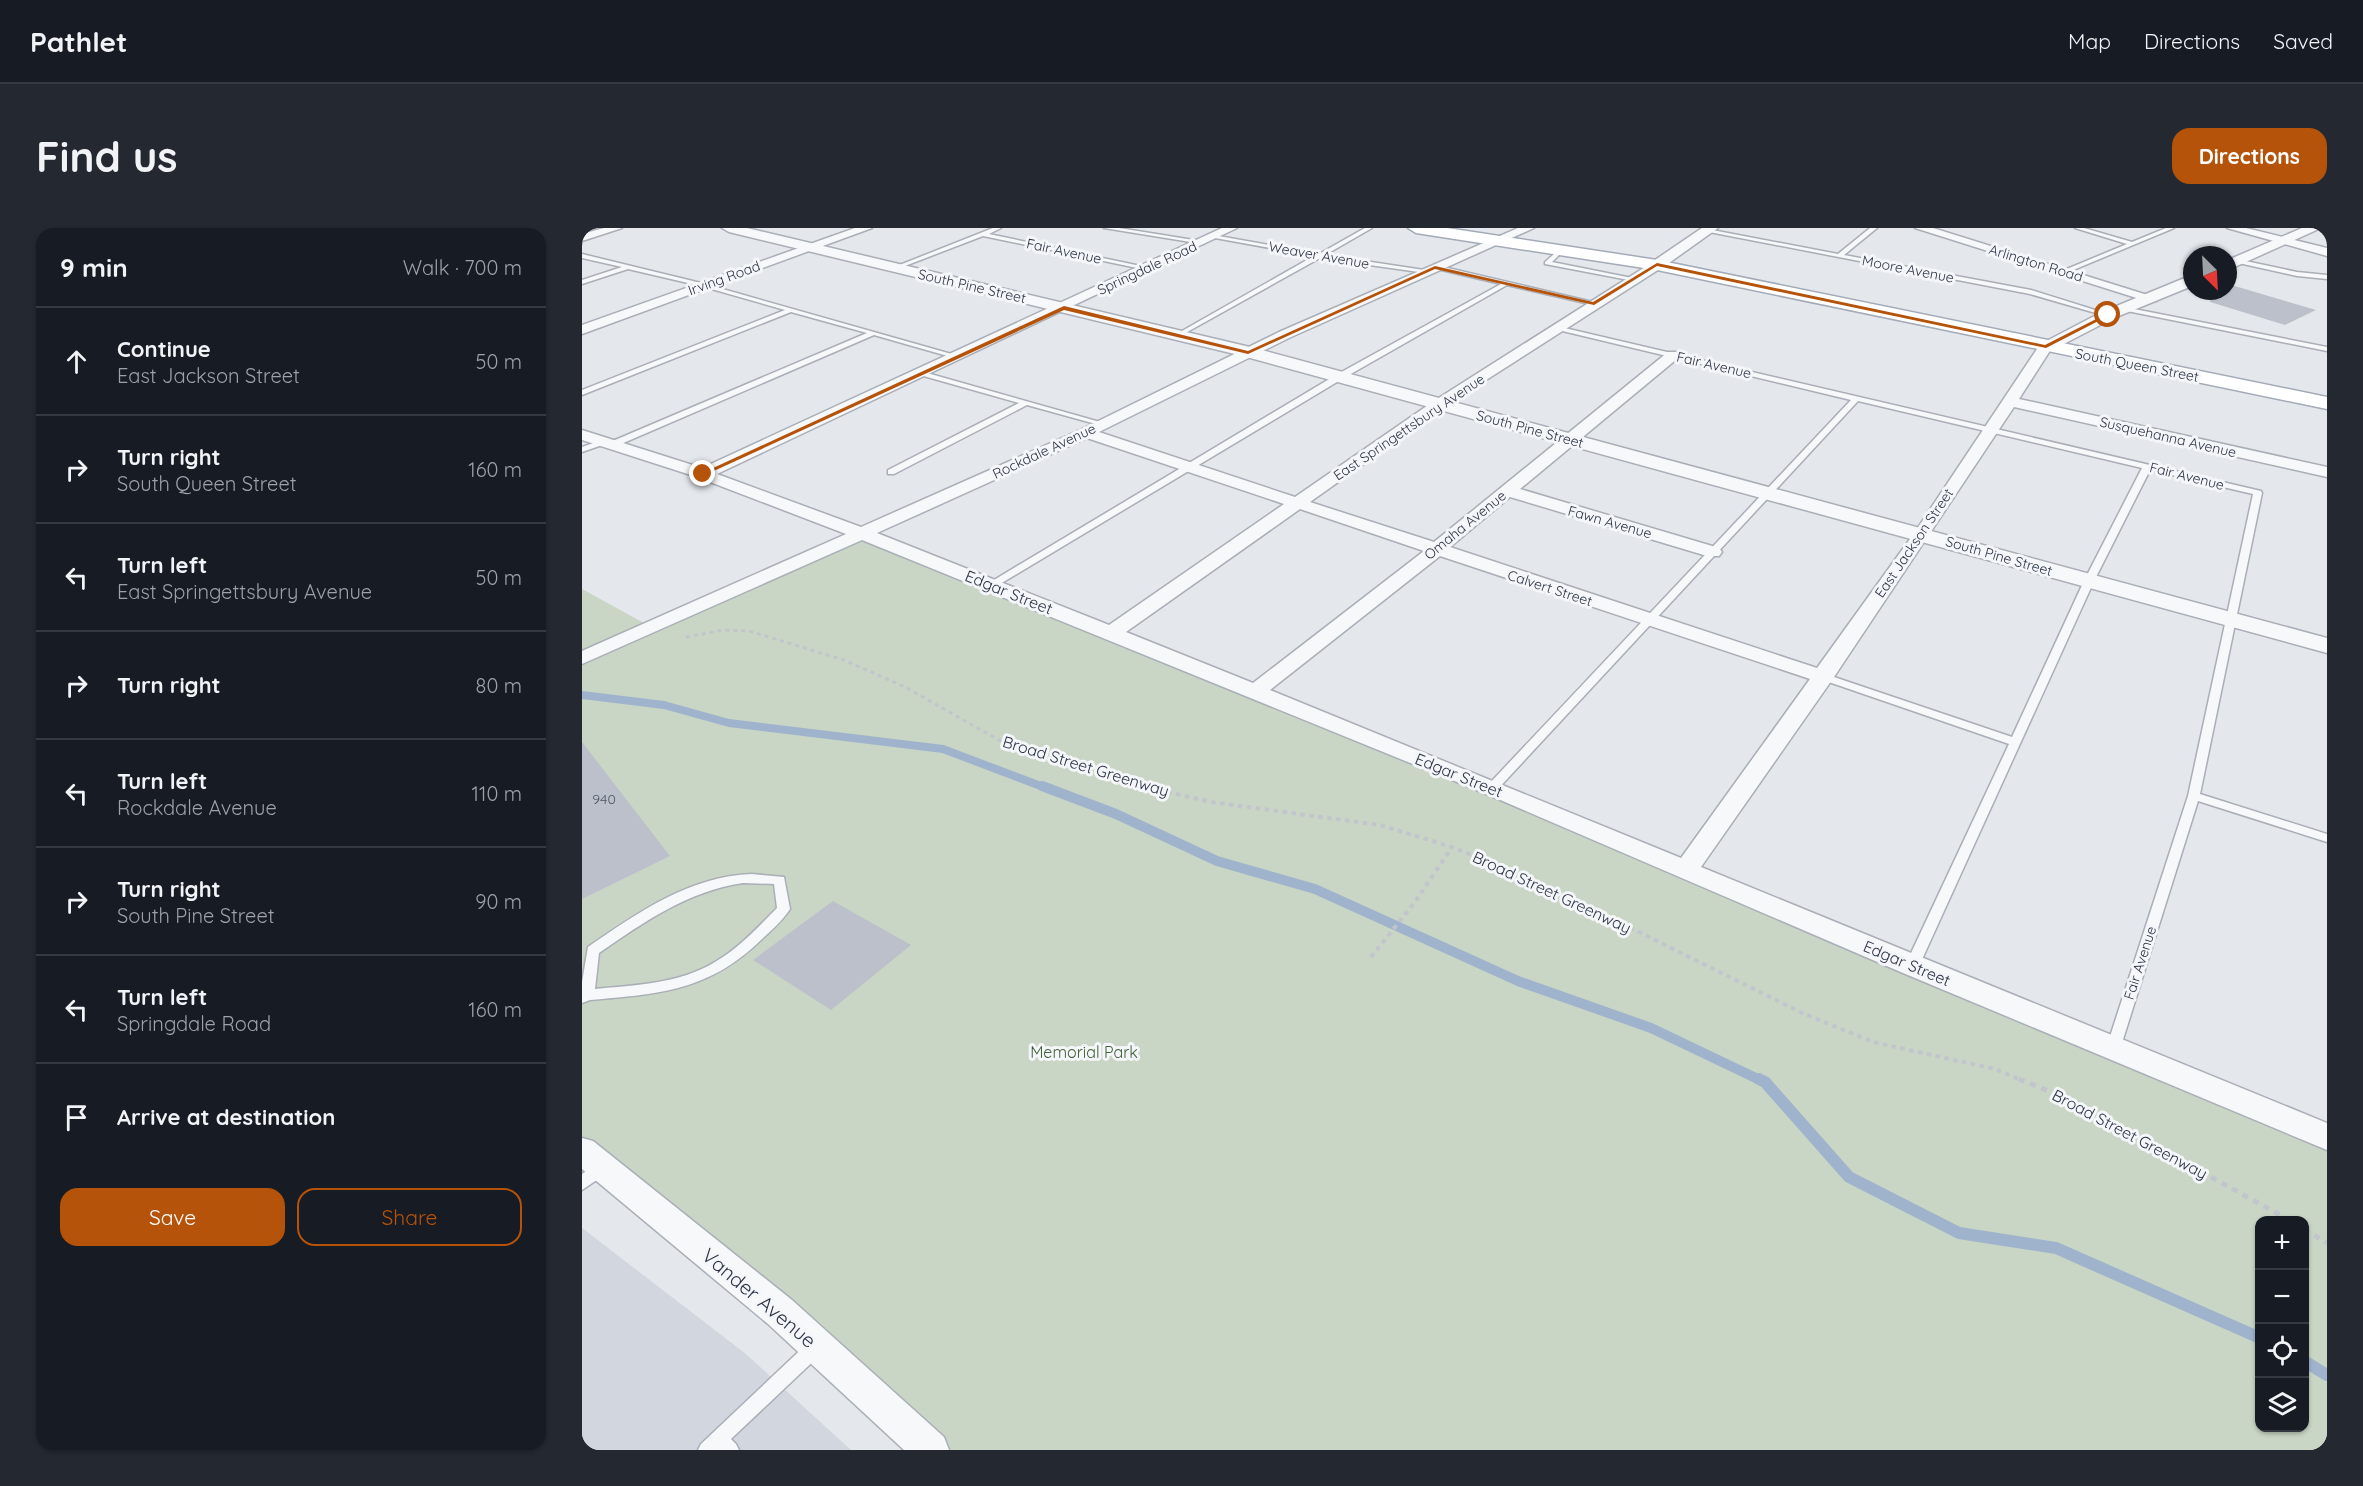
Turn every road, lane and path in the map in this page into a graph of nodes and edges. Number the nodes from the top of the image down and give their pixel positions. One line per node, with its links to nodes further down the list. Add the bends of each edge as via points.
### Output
1 (616, 228): 18 (street)
2 (729, 228): 23 (street, South Pine Street)
3 (866, 228): 23 (street, Irving Road)
4 (998, 228): 17 (lane)
5 (1107, 228): 19 (lane, Weaver Avenue)
6 (1231, 228): 19 (street, Springdale Road)
7 (1369, 228): 27 (lane)
8 (1416, 228): 20 (main road, South Queen Street)
9 (1528, 228): 20 (street, Rockdale Avenue)
10 (1874, 228): 28 (lane)
11 (1921, 228): 36 (street, Arlington Road)
12 (2078, 228): 22 (lane)
13 (2171, 228): 22 (lane)
14 (2233, 228): 21 (street)
15 (2314, 228): 21 (street)
16 (1709, 229): 28 (lane, Moore Avenue); 31 (street, East Springettsbury Avenue)
17 (981, 234): 33 (lane); 34 (lane, Fair Avenue)
18 (582, 238)
19 (1209, 239): 27 (lane, Weaver Avenue); 34 (street, Springdale Road)
20 (1505, 240): 24 (main road, South Queen Street); 35 (street, Rockdale Avenue)
21 (2284, 240): 25 (street); 29 (street)
22 (2133, 244): 36 (lane)
23 (810, 248): 33 (street, South Pine Street); 42 (street, Irving Road)
24 (1563, 249): 31 (main road, South Queen Street); 38 (lane, via 1546,263)
25 (2327, 252)
26 (582, 256): 32 (lane)
27 (1321, 256): 35 (lane, Weaver Avenue); 52 (lane)
28 (1839, 256): 48 (lane, Moore Avenue, via 2031,292)
29 (2237, 261)
30 (2237, 264): 37 (lane)
31 (1657, 265): 38 (street, East Springettsbury Avenue); 53 (main road, South Queen Street)
32 (628, 267): 39 (lane); 42 (lane)
33 (895, 268): 45 (street, South Pine Street)
34 (1147, 268): 45 (street, Springdale Road)
35 (1430, 269): 40 (lane, Weaver Avenue); 55 (street, Rockdale Avenue)
36 (2064, 272): 43 (street, Arlington Road)
37 (2327, 277)
38 (1634, 279): 44 (street, East Springettsbury Avenue)
39 (582, 282)
40 (1505, 284): 44 (lane, Weaver Avenue); 59 (lane)
41 (2183, 284): 43 (street, East Jackson Street)
42 (703, 285): 47 (lane); 50 (street, Irving Road)
43 (2151, 298): 46 (street, East Jackson Street)
44 (1594, 303): 49 (street, East Springettsbury Avenue)
45 (1064, 308): 52 (street, South Pine Street); 57 (street, Springdale Road)
46 (2124, 309): 48 (street, East Jackson Street); 54 (lane)
47 (788, 311): 51 (lane); 60 (lane)
48 (2108, 315): 53 (street, East Jackson Street)
49 (1556, 328): 56 (lane, Fair Avenue); 65 (street, East Springettsbury Avenue)
50 (582, 330)
51 (871, 334): 57 (lane); 71 (lane)
52 (1178, 335): 55 (street, South Pine Street)
53 (2046, 346): 62 (street, East Jackson Street); 64 (main road, South Queen Street)
54 (2327, 349)
55 (1248, 352): 59 (street, South Pine Street); 66 (street, Rockdale Avenue)
56 (1673, 355): 61 (lane, Fair Avenue); 70 (street, Omaha Avenue)
57 (958, 357): 58 (street, Springdale Road)
58 (923, 373): 63 (lane); 77 (street, Springdale Road)
59 (1339, 377): 65 (street, South Pine Street); 74 (lane)
60 (582, 393)
61 (1857, 398): 67 (lane, Fair Avenue); 79 (lane)
62 (2009, 401): 67 (street, East Jackson Street); 76 (street, Susquehanna Avenue)
63 (1026, 402): 66 (lane); 75 (lane)
64 (2327, 403)
65 (1439, 404): 70 (street, South Pine Street); 80 (street, East Springettsbury Avenue)
66 (1103, 424): 68 (street, Rockdale Avenue)
67 (1989, 428): 73 (lane, Fair Avenue); 82 (street, East Jackson Street)
68 (1086, 433): 74 (street, Calvert Street); 81 (street, Rockdale Avenue)
69 (582, 435): 71 (street, Edgar Street)
70 (1570, 439): 78 (street, Omaha Avenue); 79 (street, South Pine Street)
71 (606, 443): 72 (lane); 77 (street, Edgar Street)
72 (582, 450)
73 (2147, 466): 85 (lane); 87 (lane, Fair Avenue, via 2258,493)
74 (1189, 467): 80 (street, Calvert Street); 86 (lane)
75 (891, 472)
76 (2327, 472)
77 (703, 474): 81 (street, Edgar Street)
78 (1507, 491): 83 (street, Omaha Avenue); 84 (street, Fawn Avenue)
79 (1768, 492): 82 (street, South Pine Street); 84 (lane)
80 (1298, 504): 83 (street, Calvert Street); 89 (street, East Springettsbury Avenue)
81 (861, 533): 86 (street, Edgar Street); 92 (street, Rockdale Avenue)
82 (1922, 534): 85 (street, South Pine Street); 93 (street, East Jackson Street)
83 (1436, 550): 88 (street, Calvert Street); 94 (street, Omaha Avenue)
84 (1713, 552): 88 (lane)
85 (2089, 581): 87 (street, South Pine Street); 95 (lane)
86 (992, 585): 89 (street, Edgar Street)
87 (2230, 619): 91 (street, South Pine Street); 97 (lane, Fair Avenue)
88 (1650, 621): 93 (street, Calvert Street); 96 (lane)
89 (1111, 633): 94 (street, Edgar Street)
90 (676, 639): 99 (path, Broad Street Greenway, via 722,630 749,631 844,660 905,687 1006,744 1128,782 1211,802 1380,825)
91 (2327, 646)
92 (582, 658)
93 (1824, 677): 95 (lane, Calvert Street); 100 (street, East Jackson Street)
94 (1255, 692): 96 (street, Edgar Street)
95 (2015, 742): 102 (lane)
96 (1492, 788): 100 (street, Edgar Street)
97 (2194, 796): 98 (lane); 104 (lane, Fair Avenue)
98 (2327, 838)
99 (1452, 847): 101 (path); 107 (path, Broad Street Greenway, via 1538,882 1802,1013 1873,1042 1995,1069 2075,1102)
100 (1687, 869): 102 (street, Edgar Street)
101 (1371, 957)
102 (1912, 966): 104 (street, Edgar Street)
103 (584, 996): 103 (lane, via 593,951 631,924 694,890 742,879 780,880 784,909 746,946 710,972 656,988)
104 (2113, 1049): 105 (street, Edgar Street)
105 (2327, 1137)
106 (589, 1167): 110 (street, Vander Avenue, via 780,1312)
107 (2280, 1216)
108 (2309, 1232): 109 (path)
109 (2327, 1244)
110 (817, 1346): 111 (lane); 112 (street, Vander Avenue)
111 (718, 1447)
112 (931, 1450)

